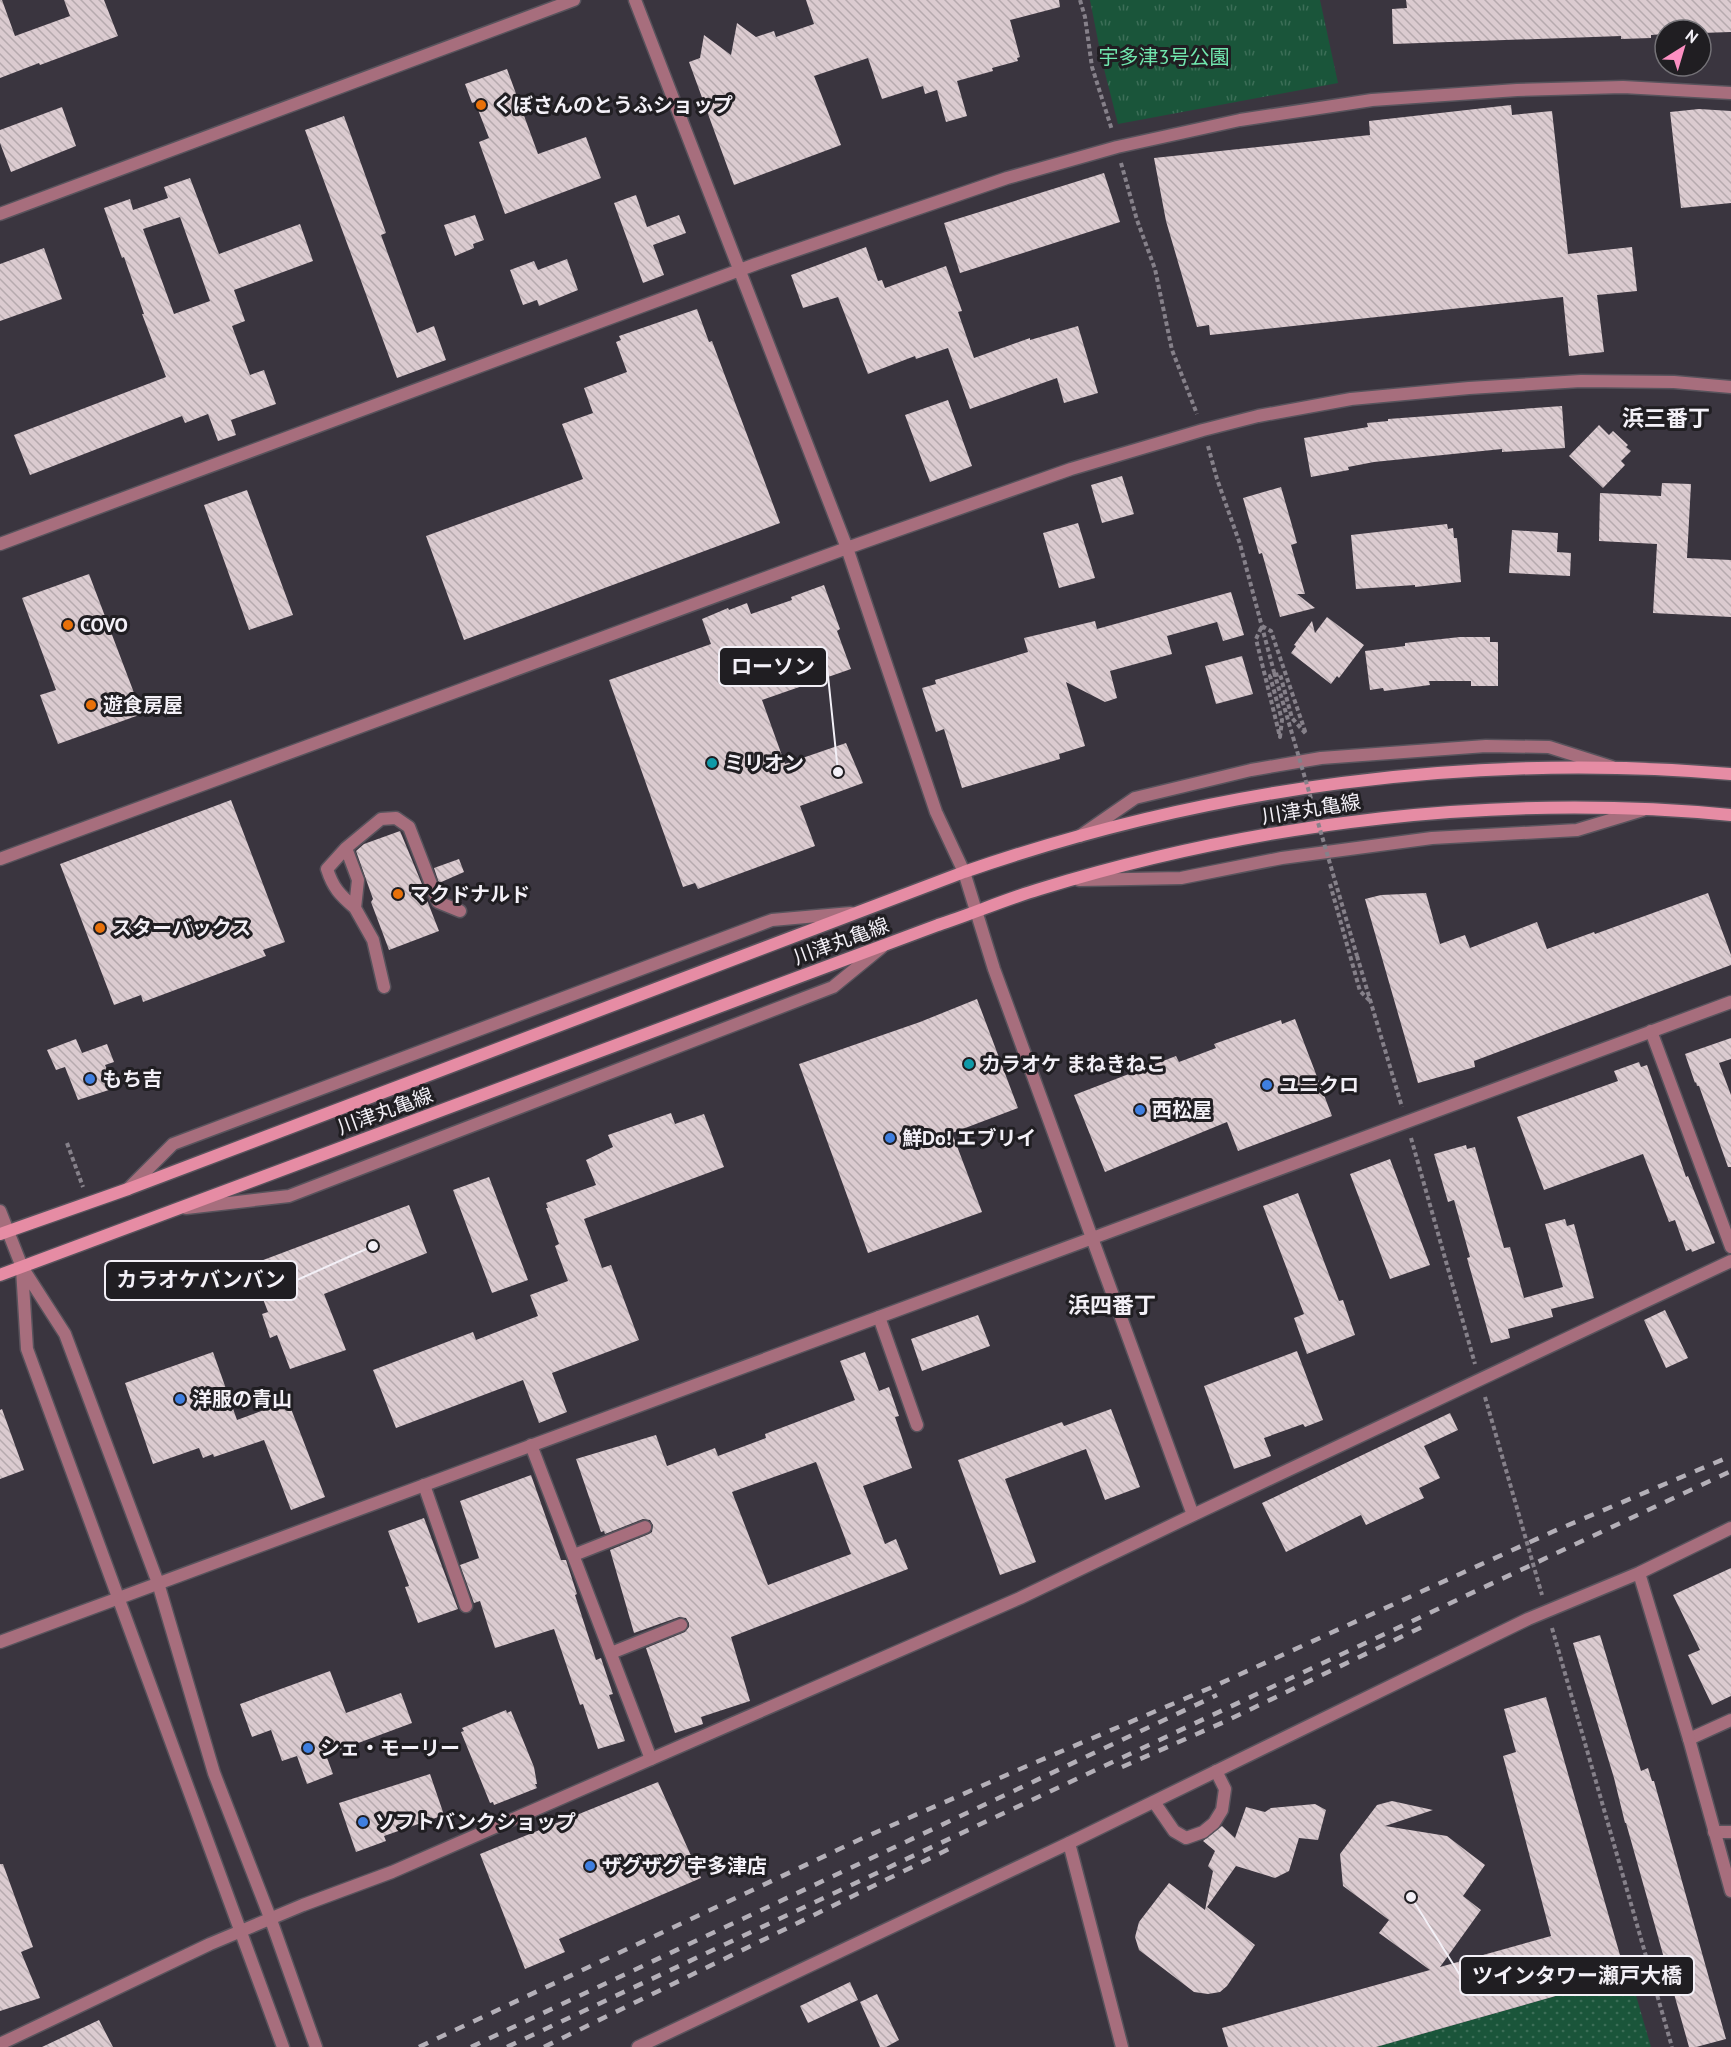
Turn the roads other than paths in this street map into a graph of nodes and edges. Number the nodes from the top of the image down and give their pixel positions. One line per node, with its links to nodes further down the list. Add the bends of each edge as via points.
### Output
1 (574, 0): 4 (street)
2 (635, 0): 5 (street)
3 (1731, 93): 5 (street, via 1611,88 1517,90 1372,100 1240,120 1117,147 1007,178)
4 (0, 214)
5 (740, 270): 7 (street); 8 (street)
6 (1731, 387): 8 (street, via 1581,381 1351,399 1258,416 1071,469)
7 (0, 544)
8 (847, 548): 15 (street); 16 (street, via 936,812)
9 (1615, 768): 10 (main road, 川津丸亀線); 13 (main road, 川津丸亀線, via 1478,769 1366,780 1154,816); 13 (street, via 1549,747 1486,746 1321,758 1135,798)
10 (1731, 774)
11 (1647, 809): 12 (main road, 川津丸亀線); 17 (street, via 1577,830 1432,838 1282,858 1181,878); 17 (main road, 川津丸亀線, via 1481,810 1373,819 1280,832)
12 (1731, 815)
13 (1079, 837): 16 (main road, 川津丸亀線)
14 (346, 848): 18 (street, via 358,880); 18 (street, via 327,869 333,885); 19 (street, via 381,819 396,818 410,827 438,902)
15 (0, 859)
16 (964, 872): 20 (main road, 川津丸亀線); 21 (street)
17 (1070, 880): 21 (main road, 川津丸亀線)
18 (355, 908): 23 (street, via 373,940)
19 (460, 911)
20 (862, 912): 26 (main road, 川津丸亀線); 26 (street, via 772,920 173,1144)
21 (977, 912): 22 (main road, 川津丸亀線); 30 (street)
22 (883, 946): 27 (main road, 川津丸亀線); 27 (street, via 833,987 289,1196)
23 (384, 987)
24 (1731, 1002): 25 (street)
25 (1651, 1031): 30 (street); 31 (street)
26 (128, 1189): 29 (main road, 川津丸亀線)
27 (177, 1210): 33 (main road, 川津丸亀線)
28 (0, 1211): 29 (street)
29 (4, 1232): 33 (street)
30 (1091, 1238): 35 (street); 39 (street)
31 (1731, 1247)
32 (1731, 1261): 39 (street)
33 (22, 1267): 34 (main road, 川津丸亀線); 44 (street, via 65,1334); 45 (street, via 27,1349)
34 (0, 1275)
35 (879, 1317): 36 (street); 37 (street)
36 (917, 1425)
37 (531, 1445): 38 (street); 42 (street)
38 (424, 1485): 44 (street); 46 (street)
39 (1193, 1515): 52 (street, via 1020,1598)
40 (645, 1527): 42 (street)
41 (1731, 1528): 43 (street)
42 (574, 1555): 49 (street)
43 (1638, 1573): 51 (street); 53 (street, via 1547,1611)
44 (158, 1583): 45 (street); 59 (street, via 214,1773)
45 (118, 1598): 48 (street); 60 (street)
46 (466, 1606)
47 (681, 1625): 49 (street)
48 (0, 1642)
49 (611, 1653): 52 (street)
50 (1731, 1720): 51 (street)
51 (1689, 1739): 55 (street)
52 (651, 1759): 59 (street, via 392,1872)
53 (1216, 1771): 54 (street); 54 (street, via 1225,1789 1222,1810 1203,1833 1186,1838 1174,1831)
54 (1154, 1802): 57 (street)
55 (1714, 1832): 56 (street); 58 (street)
56 (1731, 1832)
57 (1069, 1843): 64 (street); 65 (street)
58 (1731, 1891)
59 (271, 1920): 60 (street); 63 (street)
60 (240, 1932): 61 (street); 62 (street)
61 (0, 2044)
62 (283, 2047)
63 (316, 2047)
64 (638, 2047)
65 (1122, 2047)

